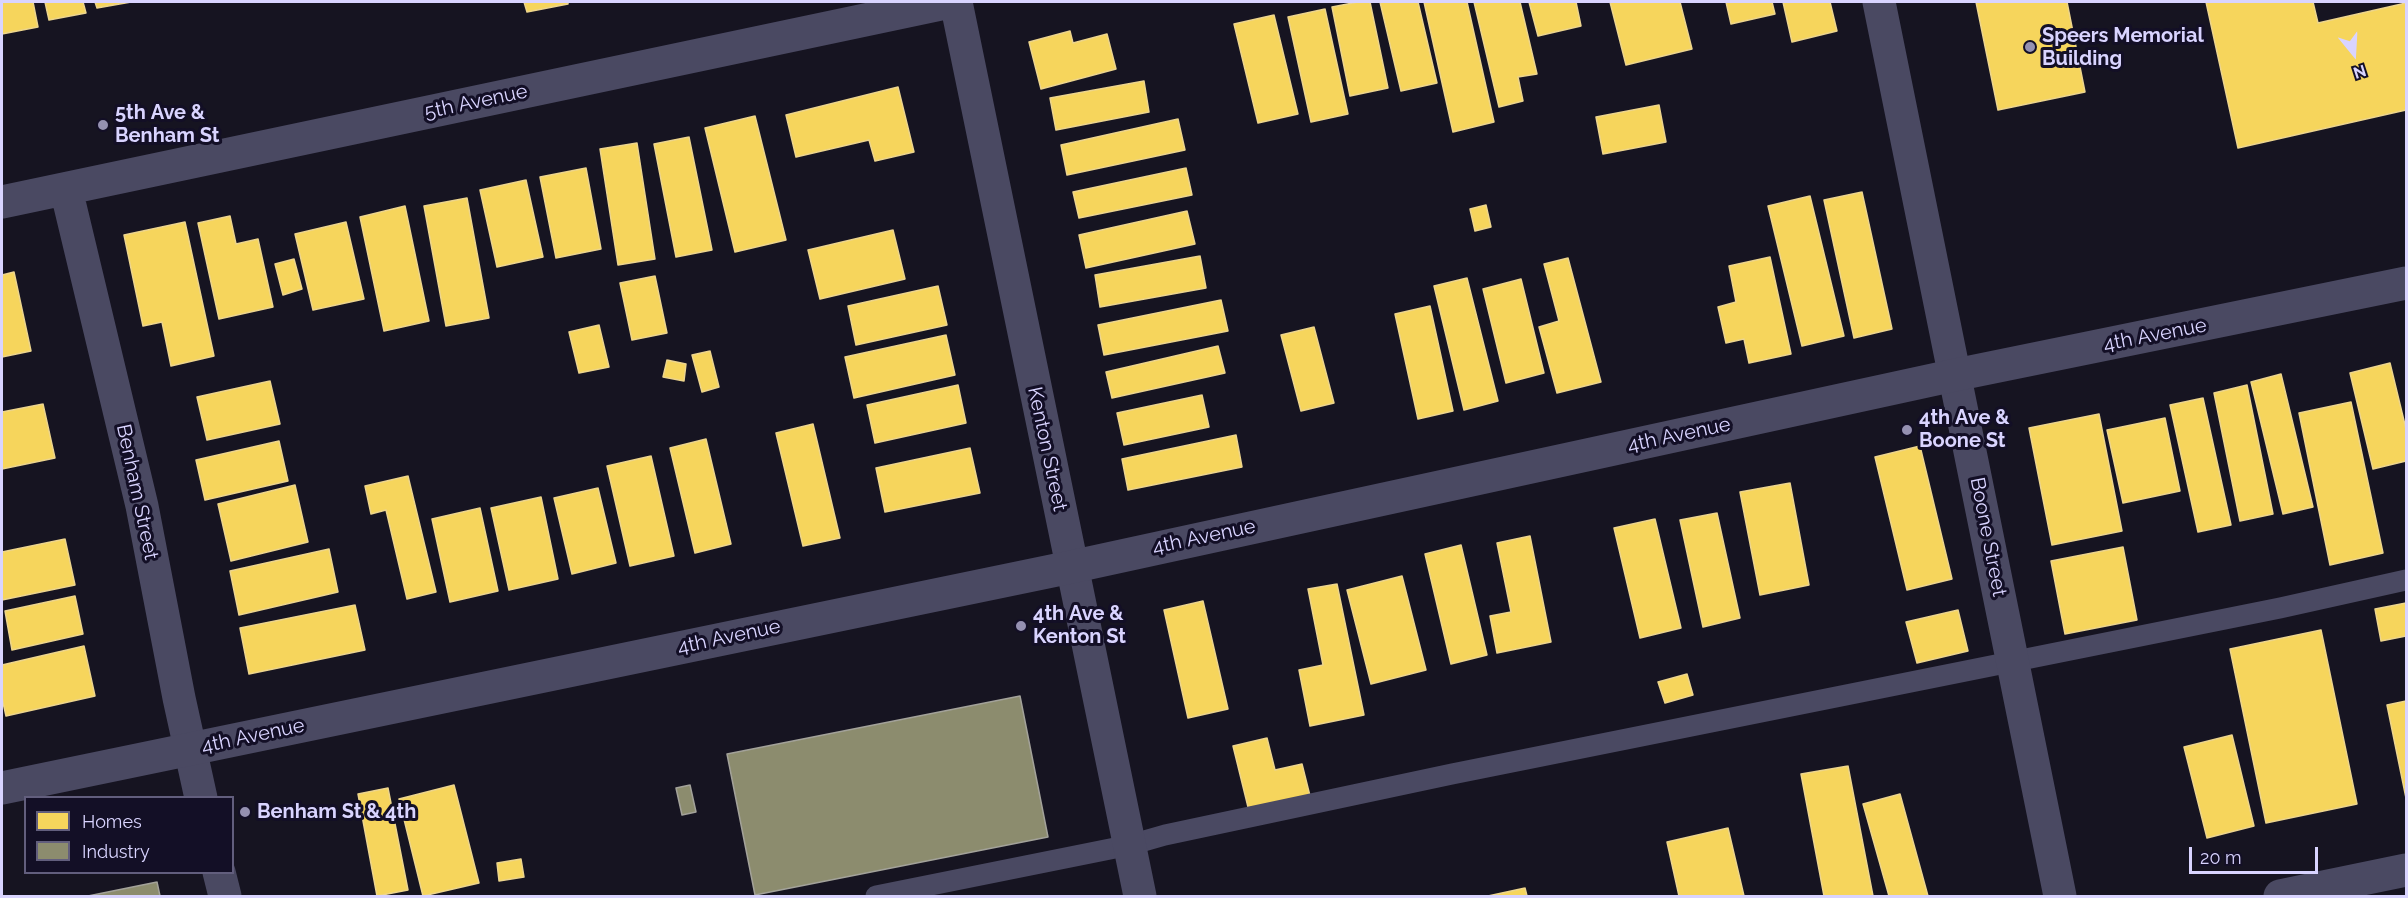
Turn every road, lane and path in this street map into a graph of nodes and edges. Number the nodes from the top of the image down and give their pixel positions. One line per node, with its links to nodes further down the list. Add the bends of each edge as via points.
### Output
1 (950, 2): 4 (street, 5th Avenue)
2 (956, 2): 8 (street, Kenton Street)
3 (1880, 2): 7 (street, Boone Street)
4 (66, 189): 5 (street, 5th Avenue); 11 (street, Benham Street, via 142,506)
5 (2, 202)
6 (2406, 283): 7 (street, 4th Avenue)
7 (1955, 375): 8 (street, 4th Avenue); 10 (street, Boone Street)
8 (1071, 567): 11 (street, 4th Avenue); 14 (street, Kenton Street)
9 (2406, 580): 10 (lane)
10 (2013, 662): 14 (lane, via 1452,774); 20 (street, Boone Street)
11 (190, 750): 12 (street, 4th Avenue); 13 (street, Benham Street)
12 (2, 788)
13 (201, 796)
14 (1130, 845): 18 (lane); 19 (street, Kenton Street)
15 (2406, 870): 21 (street)
16 (219, 874): 17 (street)
17 (225, 897)
18 (876, 897)
19 (1140, 897)
20 (2060, 897)
21 (2280, 897)

